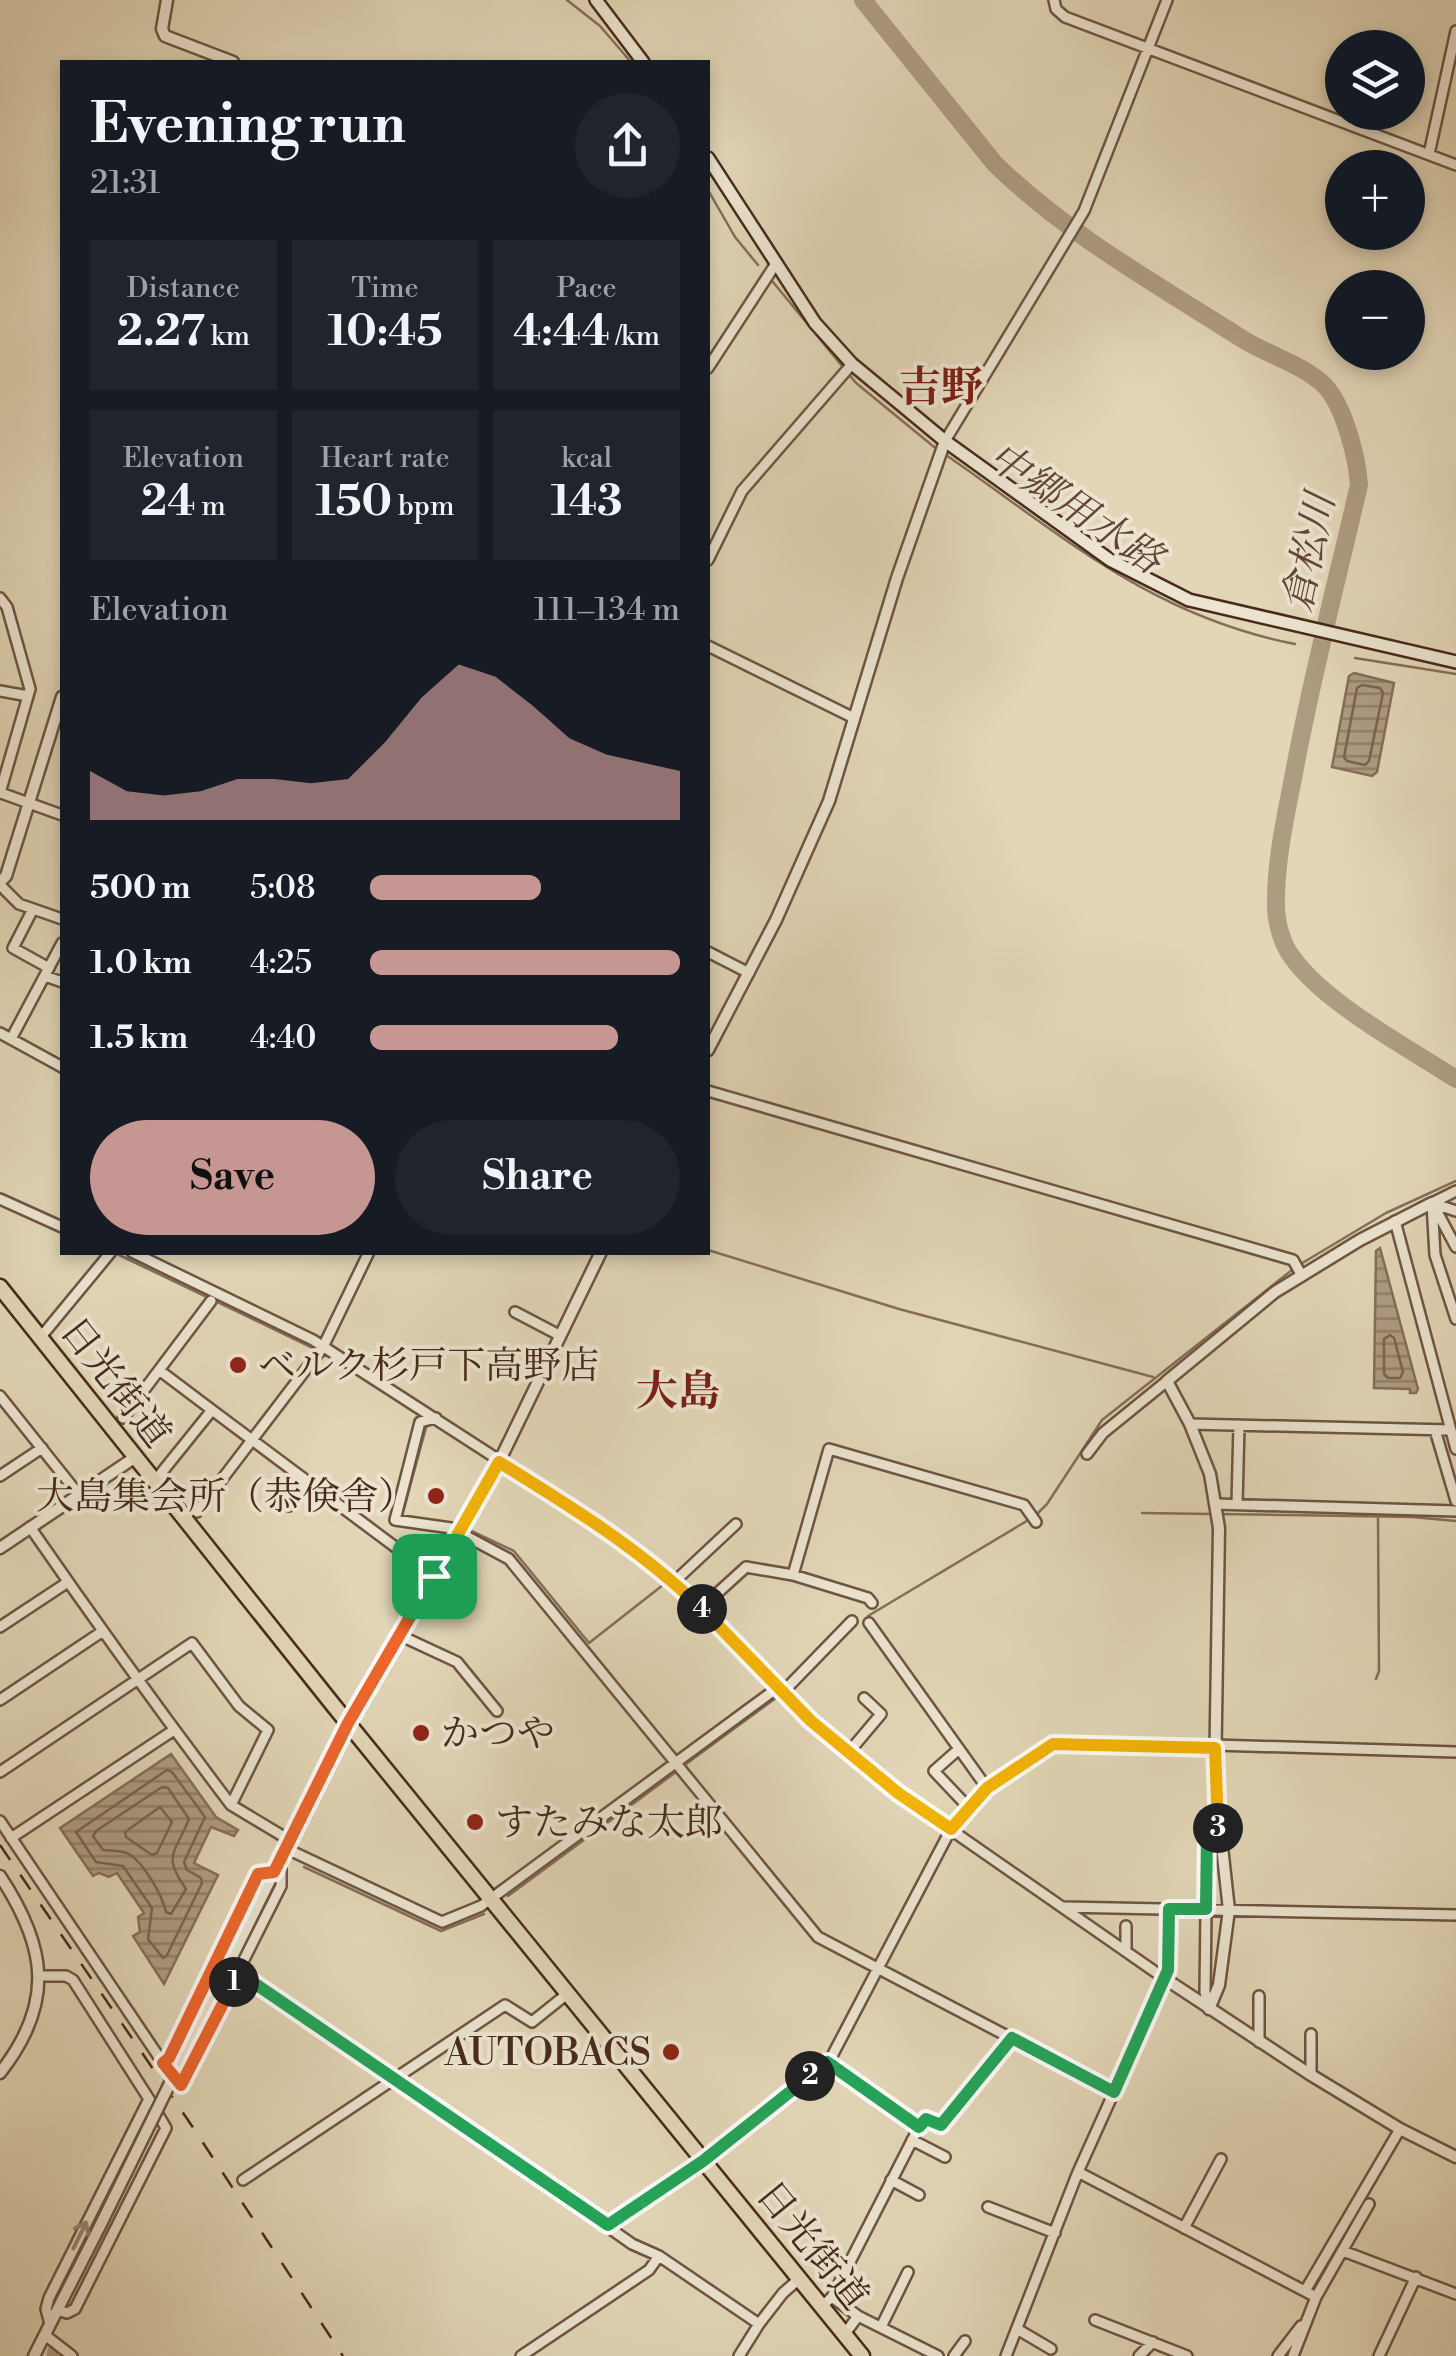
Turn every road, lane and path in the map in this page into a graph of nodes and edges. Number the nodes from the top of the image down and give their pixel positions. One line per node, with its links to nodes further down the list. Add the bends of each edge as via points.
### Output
1 (167, 0): 7 (street, via 165,36)
2 (596, 0): 8 (main road)
3 (1054, 0): 6 (street, via 1065,17)
4 (1167, 0): 6 (street)
5 (1456, 31): 9 (street)
6 (1149, 50): 9 (street); 15 (street, via 1084,211)
7 (228, 60)
8 (641, 60)
9 (1430, 154): 11 (street)
10 (710, 161): 12 (main road)
11 (1456, 164)
12 (775, 265): 13 (main road); 14 (street)
13 (852, 364): 15 (main road); 16 (street, via 742,491)
14 (710, 365)
15 (945, 441): 21 (main road, via 1110,560 1189,600); 25 (street)
16 (710, 556)
17 (0, 598): 19 (street)
18 (0, 638): 19 (street)
19 (16, 639): 23 (street)
20 (710, 647): 25 (street)
21 (1456, 662)
22 (0, 692): 23 (street)
23 (28, 696): 27 (street)
24 (60, 704): 29 (street)
25 (854, 718): 39 (street, via 811,845)
26 (0, 746): 27 (street)
27 (13, 750): 28 (street)
28 (1, 793): 29 (street)
29 (30, 804): 30 (street); 32 (street)
30 (60, 814)
31 (0, 850): 32 (street)
32 (13, 854): 33 (street)
33 (0, 883): 34 (street, via 18,904)
34 (33, 909): 35 (street); 38 (street, via 13,948)
35 (60, 918)
36 (60, 947): 38 (street)
37 (710, 953): 39 (street)
38 (47, 972): 40 (street); 42 (street)
39 (749, 972): 43 (street)
40 (60, 981)
41 (0, 1032): 42 (street)
42 (11, 1038): 44 (street)
43 (710, 1046)
44 (60, 1065)
45 (710, 1092): 57 (street, via 1292,1260)
46 (1456, 1192): 48 (street)
47 (0, 1199): 51 (street)
48 (1432, 1203): 49 (street); 50 (street); 52 (street); 61 (street, via 1436,1255)
49 (1456, 1212)
50 (1395, 1221): 57 (street); 68 (street)
51 (60, 1226)
52 (1456, 1247)
53 (109, 1255): 63 (street)
54 (138, 1255): 64 (street)
55 (368, 1255): 64 (street)
56 (599, 1255): 62 (street)
57 (1302, 1276): 66 (street)
58 (0, 1287): 63 (highway, 日光街道)
59 (211, 1301): 65 (street)
60 (515, 1312): 62 (street)
61 (1456, 1319)
62 (558, 1335): 82 (street)
63 (40, 1338): 81 (highway, 日光街道)
64 (323, 1347): 72 (street); 77 (street)
65 (159, 1370): 70 (street); 71 (street)
66 (1168, 1381): 73 (street); 80 (street)
67 (1456, 1387): 68 (street)
68 (1441, 1391): 76 (street)
69 (0, 1396): 78 (street)
70 (212, 1410): 77 (street); 84 (street)
71 (123, 1418)
72 (436, 1418): 82 (street); 96 (street, via 420,1422 395,1520)
73 (1190, 1424): 74 (street); 88 (street)
74 (1240, 1425): 75 (street); 89 (street)
75 (1436, 1430): 76 (street); 87 (street)
76 (1450, 1430): 79 (street)
77 (251, 1441): 85 (street); 92 (street)
78 (42, 1448): 83 (street); 86 (street)
79 (1456, 1449)
80 (1087, 1454)
81 (134, 1458): 84 (highway, 日光街道); 86 (street)
82 (499, 1462): 96 (street); 101 (street)
83 (0, 1476)
84 (154, 1482): 114 (highway, 日光街道)
85 (307, 1482): 90 (street); 99 (street)
86 (79, 1495): 95 (street)
87 (1456, 1501)
88 (1216, 1504): 89 (street); 116 (street)
89 (1237, 1504): 91 (street)
90 (289, 1506)
91 (1456, 1511)
92 (197, 1512)
93 (1036, 1522): 98 (street, via 1024,1505 829,1449)
94 (736, 1524): 101 (street)
95 (30, 1527): 97 (street); 100 (street)
96 (459, 1532): 99 (street); 120 (street, via 509,1559)
97 (0, 1548)
98 (793, 1575): 102 (street); 103 (street, via 746,1567)
99 (434, 1576): 108 (street)
100 (68, 1582): 106 (street); 107 (street)
101 (674, 1582): 103 (street)
102 (872, 1603)
103 (701, 1608): 110 (street)
104 (852, 1621): 110 (street)
105 (870, 1623): 117 (street)
106 (0, 1627)
107 (103, 1631): 109 (street); 112 (street)
108 (399, 1635): 113 (street, via 457,1662); 114 (street)
109 (138, 1679): 115 (street); 121 (street); 123 (street, via 192,1643 238,1706 268,1730)
110 (782, 1688): 118 (street); 120 (street)
111 (864, 1698): 118 (street, via 881,1714)
112 (0, 1700)
113 (497, 1711)
114 (348, 1723): 129 (street); 133 (highway, 日光街道)
115 (174, 1730): 123 (street); 128 (street)
116 (1215, 1747): 119 (street); 122 (street, via 1053,1744); 126 (street)
117 (960, 1750): 122 (street); 124 (street, via 934,1771)
118 (848, 1752): 127 (street)
119 (1456, 1752)
120 (678, 1762): 133 (street); 141 (street, via 818,1937)
121 (0, 1772)
122 (987, 1788): 124 (street)
123 (231, 1805): 129 (street)
124 (969, 1808): 127 (street)
125 (0, 1822): 128 (street)
126 (1218, 1828): 136 (street, via 1207,1831); 137 (street)
127 (951, 1829): 134 (street); 141 (street)
128 (11, 1838): 152 (street)
129 (289, 1845): 130 (street); 133 (street, via 442,1922)
130 (281, 1861): 131 (street); 142 (street, via 282,1886)
131 (274, 1872): 152 (street, via 258,1874); 183 (street, bridge)
132 (0, 1876): 143 (street, via 31,1929)
133 (491, 1898): 145 (highway, 日光街道)
134 (1062, 1906): 135 (street); 140 (street)
135 (1169, 1909): 136 (street); 144 (street)
136 (1206, 1909): 137 (street); 147 (street)
137 (1229, 1910): 138 (street); 147 (street, via 1219,1985)
138 (1456, 1916)
139 (1126, 1926): 140 (street)
140 (1126, 1952): 144 (street)
141 (878, 1967): 149 (street); 151 (street)
142 (238, 1972): 152 (street, via 181,2085); 155 (street)
143 (38, 1976): 153 (street, via 28,2030); 157 (street, via 73,1980)
144 (1164, 1978): 147 (street); 156 (street)
145 (568, 1994): 155 (street, via 532,2022 505,2005); 164 (highway, 日光街道)
146 (1259, 1996): 150 (street)
147 (1209, 2009): 150 (street)
148 (1311, 2034): 154 (street)
149 (1012, 2038): 156 (street); 158 (street, via 941,2125 926,2119)
150 (1258, 2042): 154 (street)
151 (827, 2062): 158 (street); 164 (street)
152 (163, 2063)
153 (0, 2073)
154 (1310, 2075): 159 (street)
155 (394, 2078): 166 (street); 171 (street)
156 (1114, 2092): 165 (street)
157 (149, 2099): 183 (street, via 166,2128 74,2309); 190 (street, one-way to 157, via 49,2298)
158 (919, 2127): 160 (street)
159 (1400, 2128): 161 (street); 179 (street)
160 (912, 2140): 162 (street); 167 (street)
161 (1456, 2157)
162 (945, 2158)
163 (1221, 2159): 172 (street)
164 (703, 2161): 171 (street); 178 (highway, 日光街道)
165 (1078, 2172): 172 (street); 173 (street)
166 (243, 2180)
167 (891, 2180): 168 (street); 182 (street)
168 (919, 2195)
169 (1369, 2204): 174 (street)
170 (988, 2207): 173 (street)
171 (608, 2225): 175 (street)
172 (1184, 2228): 179 (street)
173 (1054, 2233): 189 (street)
174 (1343, 2250): 177 (street); 181 (street)
175 (659, 2256): 187 (street); 198 (street, via 649,2270)
176 (908, 2272): 188 (street)
177 (1416, 2277): 180 (street); 208 (street)
178 (799, 2279): 182 (highway, 日光街道); 187 (street)
179 (1306, 2292): 181 (street)
180 (1456, 2294)
181 (1316, 2297): 185 (street)
182 (826, 2302): 184 (street); 191 (highway, 日光街道)
183 (58, 2310): 190 (street)
184 (858, 2316): 188 (street); 191 (street)
185 (1308, 2317): 206 (street); 207 (street)
186 (1095, 2320): 193 (street)
187 (760, 2324): 199 (street)
188 (881, 2327): 201 (street)
189 (1016, 2329): 194 (street); 203 (street)
190 (47, 2330): 195 (street); 197 (street)
191 (844, 2334): 200 (highway, 日光街道)
192 (964, 2341): 202 (street)
193 (1153, 2342): 204 (street); 205 (street)
194 (1051, 2349)
195 (36, 2352): 196 (street)
196 (49, 2356)
197 (72, 2356)
198 (521, 2356)
199 (739, 2356)
200 (862, 2356)
201 (938, 2356)
202 (954, 2356)
203 (1006, 2356)
204 (1139, 2356)
205 (1187, 2356)
206 (1278, 2356)
207 (1292, 2356)
208 (1379, 2356)

